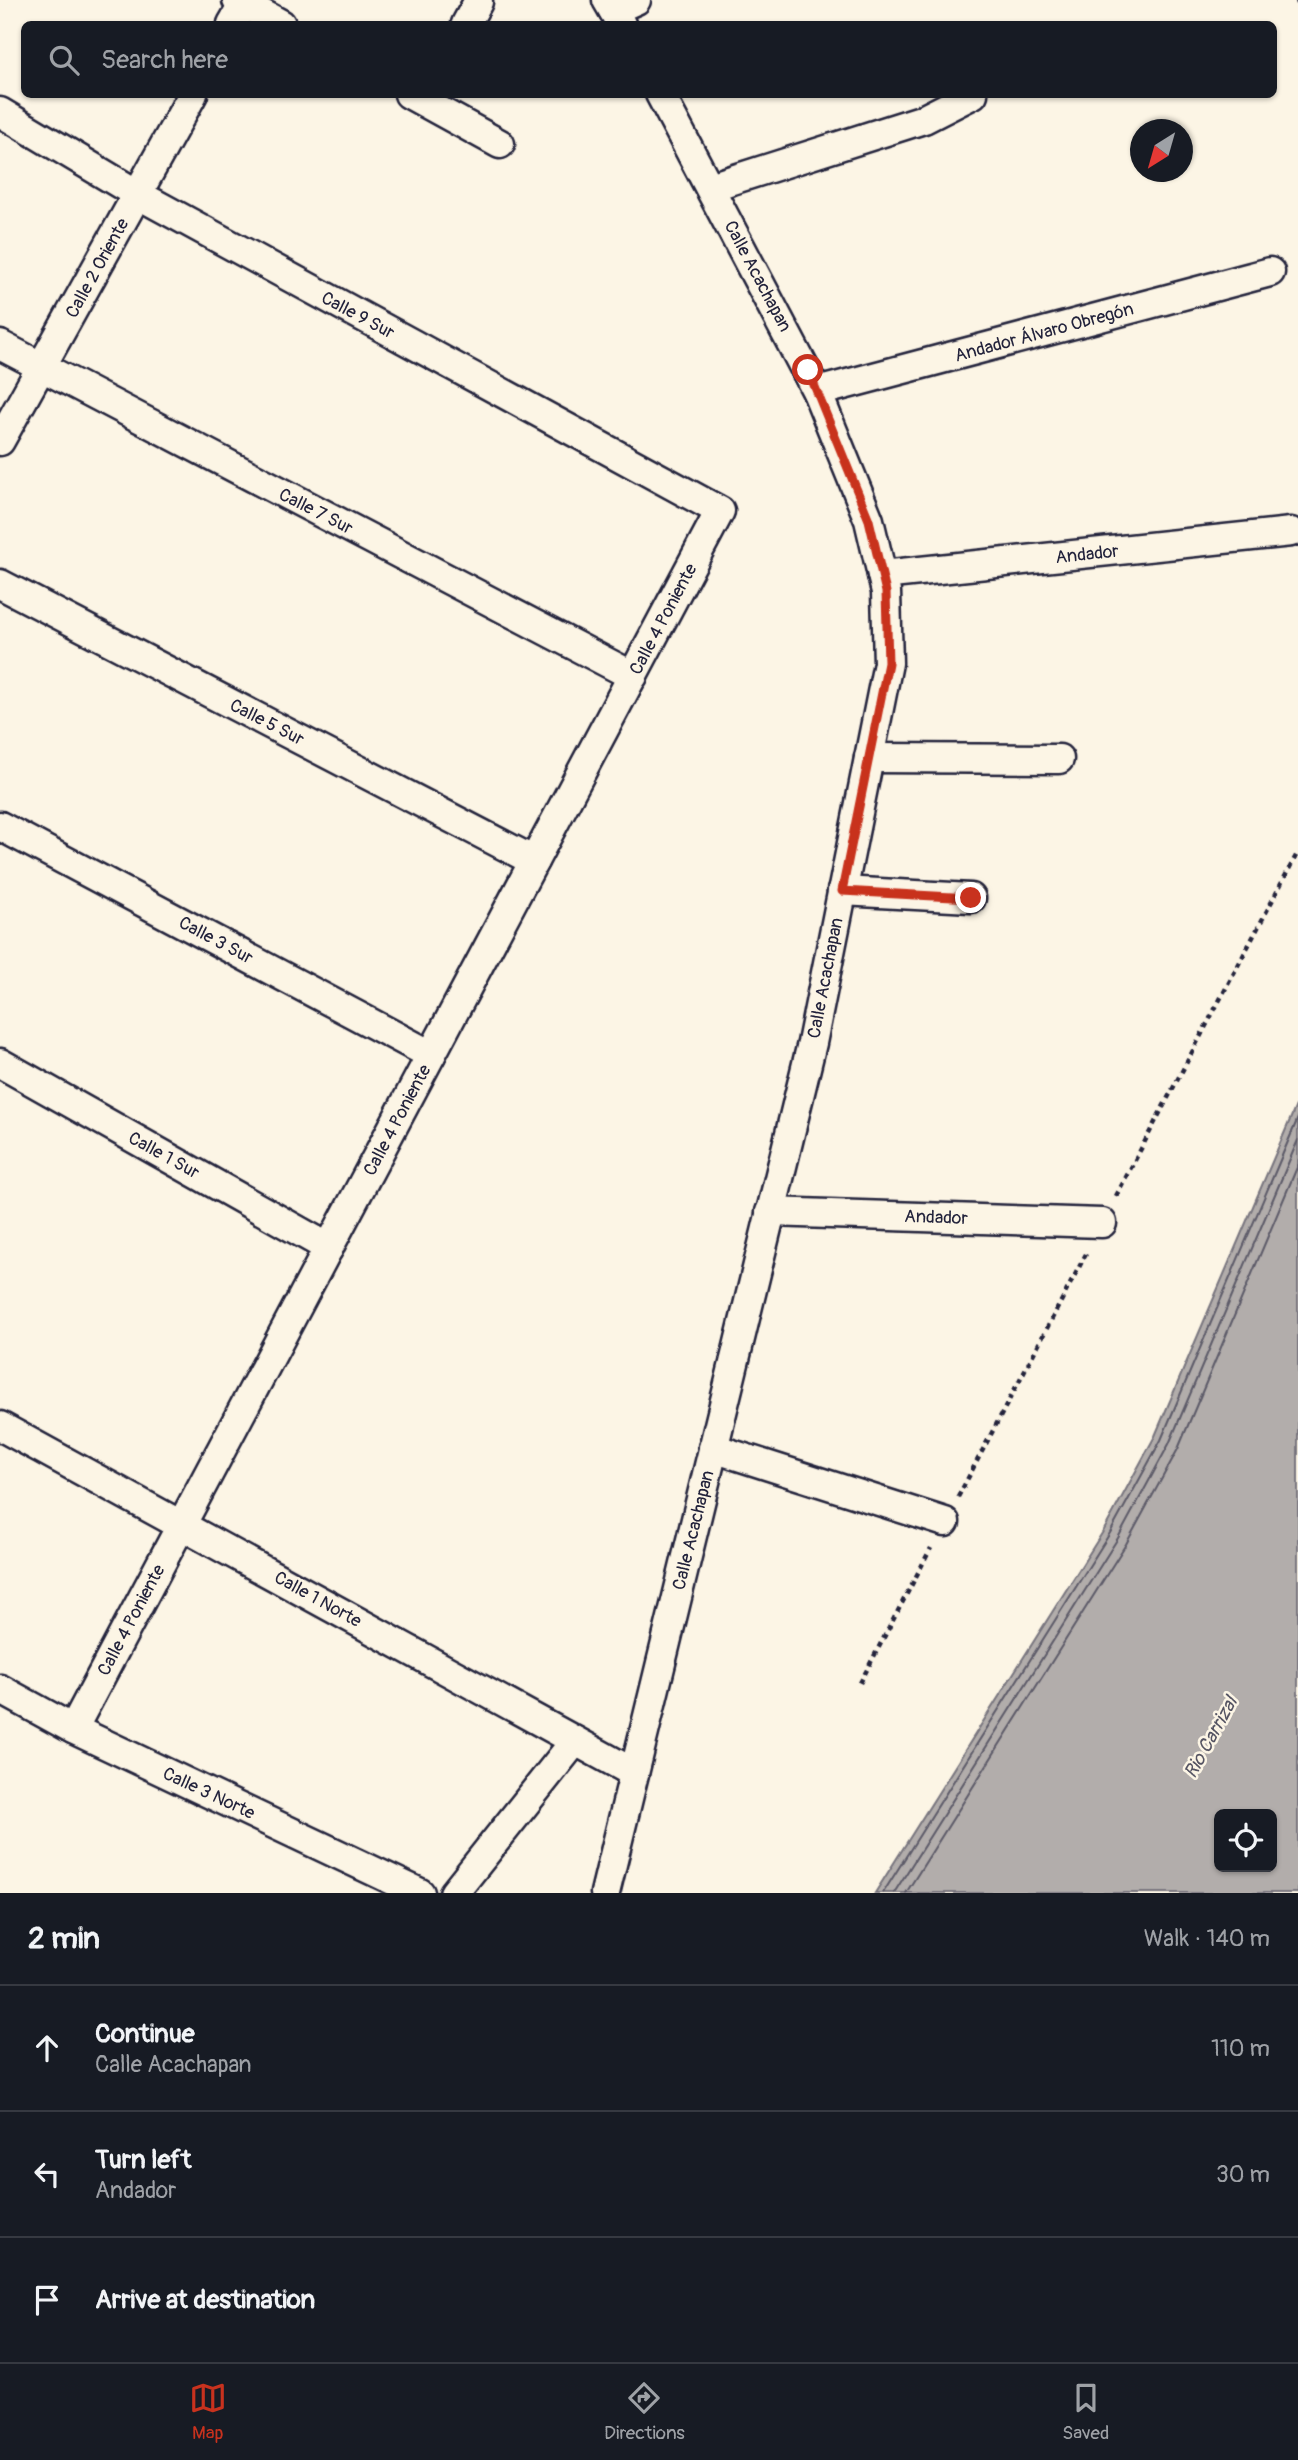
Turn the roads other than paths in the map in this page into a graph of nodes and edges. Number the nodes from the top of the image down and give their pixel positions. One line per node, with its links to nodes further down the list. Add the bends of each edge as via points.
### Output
1 (239, 7): 2 (street)
2 (274, 21)
3 (191, 98): 10 (street, Calle 2 Oriente)
4 (422, 98): 8 (street)
5 (662, 98): 9 (street, Calle Acachapan)
6 (965, 98): 9 (street, via 924,119)
7 (0, 112): 10 (street, Calle 9 Sur)
8 (500, 145)
9 (710, 187): 14 (street, Calle Acachapan)
10 (137, 194): 13 (street, Calle 2 Oriente); 16 (street, Calle 9 Sur)
11 (1270, 272): 14 (street, Andador Álvaro Obregón)
12 (0, 345): 13 (street, Calle 7 Sur)
13 (41, 369): 15 (street, Calle 2 Oriente); 20 (street, Calle 7 Sur)
14 (817, 392): 18 (street, Calle Acachapan, via 869,520)
15 (0, 441)
16 (720, 511): 20 (street, Calle 4 Poniente)
17 (1291, 532): 18 (street, Andador)
18 (882, 575): 21 (street, Calle Acachapan, via 888,663)
19 (0, 584): 24 (street, Calle 5 Sur)
20 (633, 676): 24 (street, Calle 4 Poniente)
21 (869, 758): 22 (street); 25 (street, Calle Acachapan)
22 (1059, 759)
23 (0, 826): 27 (street, Calle 3 Sur)
24 (534, 861): 27 (street, Calle 4 Poniente)
25 (842, 891): 26 (street); 29 (street, Calle Acachapan, via 812,1043)
26 (971, 898)
27 (432, 1055): 31 (street, Calle 4 Poniente)
28 (0, 1063): 31 (street, Calle 1 Sur)
29 (770, 1212): 30 (street, Andador); 33 (street, Calle Acachapan)
30 (1102, 1223)
31 (329, 1248): 35 (street, Calle 4 Poniente)
32 (0, 1426): 35 (street, Calle 1 Norte)
33 (713, 1448): 34 (street); 39 (street, Calle Acachapan)
34 (945, 1522)
35 (182, 1524): 37 (street, Calle 4 Poniente); 38 (street, Calle 1 Norte)
36 (0, 1689): 37 (street, Calle 3 Norte)
37 (73, 1729): 40 (street, Calle 3 Norte)
38 (575, 1741): 39 (street, Calle 1 Norte); 41 (street)
39 (634, 1773): 42 (street, Calle Acachapan)
40 (420, 1893)
41 (454, 1893)
42 (605, 1893)

